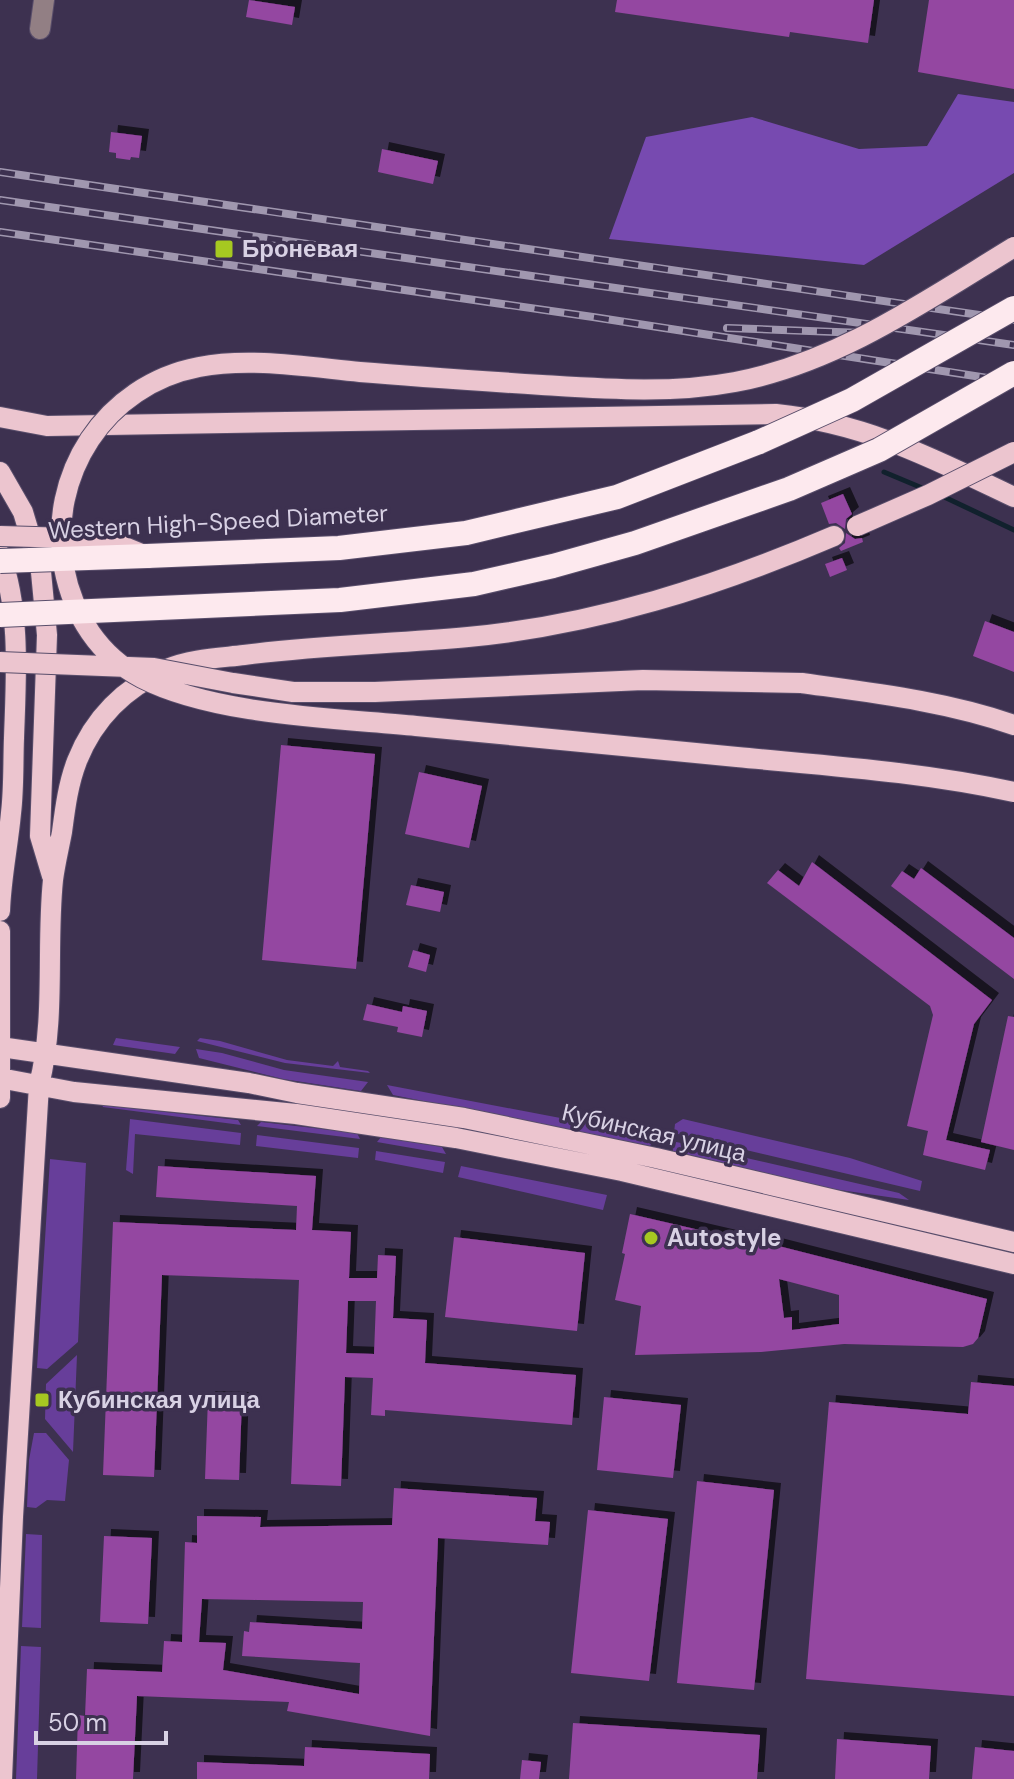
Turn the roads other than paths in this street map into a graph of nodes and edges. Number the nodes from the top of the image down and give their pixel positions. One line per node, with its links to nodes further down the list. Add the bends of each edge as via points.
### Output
1 (44, 0): 2 (street)
2 (40, 29)
3 (1014, 247): 19 (main road, bridge, via 928,300 813,360 712,386 581,387 269,365 198,367 148,386 114,410 80,454 64,494 61,548 69,590 87,629 110,657 135,675 194,698 346,719 915,774)
4 (1014, 308): 14 (highway, Western High-Speed Diameter, bridge, via 852,400 617,497 466,533 339,548)
5 (1014, 373): 16 (highway, bridge, via 879,450 789,489 553,566 474,584 340,600)
6 (0, 417): 9 (main road, via 47,426 776,414 877,435)
7 (1014, 452): 10 (main road, bridge)
8 (0, 472): 21 (main road, via 23,512 43,587 47,635 40,836)
9 (1014, 497)
10 (857, 526)
11 (0, 536): 14 (main road, bridge, via 105,539)
12 (834, 536): 21 (main road, via 635,608 471,637 278,650 170,668 114,702 92,729 76,763)
13 (0, 554): 20 (main road, via 12,608 16,692 11,813)
14 (147, 556): 15 (highway, Western High-Speed Diameter, bridge)
15 (0, 561)
16 (0, 615)
17 (0, 662): 18 (main road, bridge, via 154,668 305,692 643,680 801,683 928,702)
18 (1014, 725)
19 (1014, 792)
20 (1, 869): 22 (main road)
21 (53, 880): 25 (main road)
22 (0, 911)
23 (0, 931): 24 (main road)
24 (1, 1047): 25 (main road, Кубинская улица); 26 (main road)
25 (47, 1054): 27 (main road); 29 (main road, Кубинская улица, via 464,1118)
26 (0, 1078): 27 (main road, Кубинская улица); 28 (main road)
27 (39, 1085): 30 (main road, Кубинская улица, via 456,1138 622,1171); 31 (main road)
28 (0, 1098)
29 (1014, 1242)
30 (1014, 1264)
31 (2, 1779)

